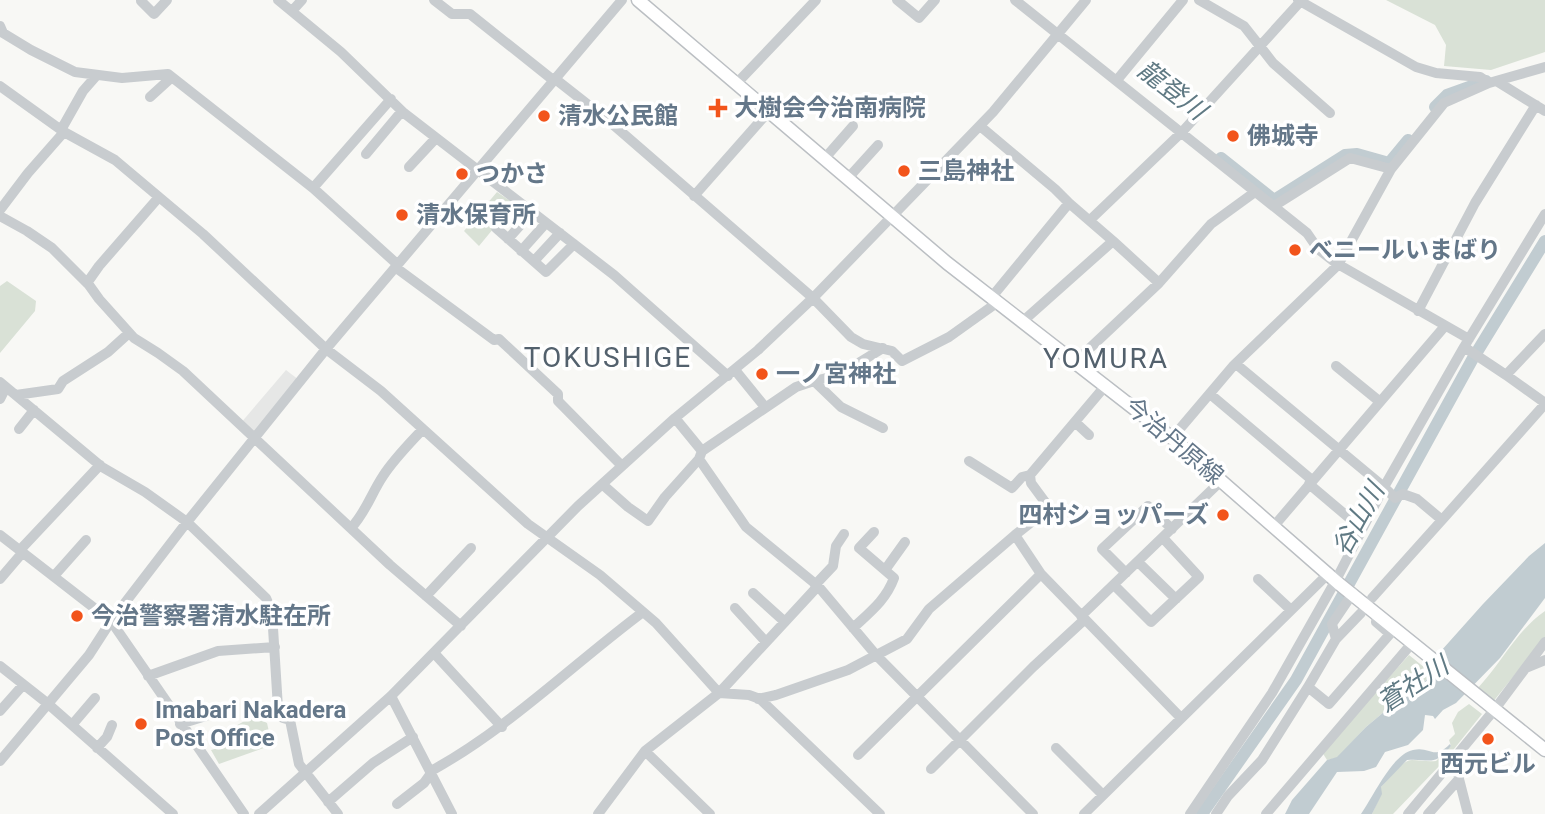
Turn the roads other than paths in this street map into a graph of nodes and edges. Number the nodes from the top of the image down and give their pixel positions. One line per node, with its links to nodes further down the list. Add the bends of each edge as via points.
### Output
1 (141, 0): 2 (street, via 154,14)
2 (167, 0)
3 (278, 0): 16 (street)
4 (302, 0): 16 (street)
5 (434, 0): 23 (street, via 452,14 470,14)
6 (622, 0): 23 (street)
7 (638, 0): 25 (main road, 今治丹原線)
8 (816, 0): 25 (street)
9 (897, 0): 10 (street, via 919,18)
10 (935, 0)
11 (1016, 0): 18 (street)
12 (1086, 0): 18 (street)
13 (1183, 0): 24 (street)
14 (1199, 0): 19 (street, via 1244,26)
15 (1299, 1): 19 (street); 26 (street, via 1416,66)
16 (292, 11): 29 (street)
17 (0, 26): 21 (street, via 3,33 50,61)
18 (1059, 33): 24 (street); 35 (street)
19 (1260, 46): 33 (street); 37 (street)
20 (1545, 67): 26 (street)
21 (97, 75): 22 (street); 36 (street)
22 (172, 77): 28 (street); 46 (street)
23 (553, 79): 44 (street); 48 (street)
24 (1117, 79): 37 (street)
25 (737, 83): 31 (main road, 今治丹原線)
26 (1493, 83): 30 (street); 43 (street, via 1444,103)
27 (0, 86): 36 (street)
28 (150, 96)
29 (391, 99): 32 (street); 46 (street)
30 (1540, 108): 72 (street, via 1475,203)
31 (769, 110): 41 (main road, 今治丹原線); 48 (street)
32 (402, 111): 38 (street); 40 (street)
33 (1330, 113)
34 (853, 126): 41 (street)
35 (980, 126): 51 (street); 57 (street)
36 (62, 131): 49 (street, via 115,160); 53 (street)
37 (1182, 132): 47 (street); 58 (street)
38 (436, 138): 42 (street); 44 (street)
39 (878, 145): 45 (street)
40 (366, 154)
41 (825, 158): 45 (main road, 今治丹原線)
42 (409, 167)
43 (1391, 169): 52 (street, via 1350,158); 66 (street)
44 (477, 170): 50 (street); 67 (street)
45 (849, 177): 57 (main road, 今治丹原線)
46 (313, 188): 67 (street)
47 (1255, 192): 52 (street); 69 (street, via 1211,225)
48 (694, 196): 70 (street)
49 (159, 197): 68 (street); 79 (street)
50 (519, 202): 54 (street); 61 (street, via 496,228)
51 (1069, 203): 58 (street); 71 (street)
52 (1274, 206): 66 (street)
53 (0, 210)
54 (532, 212): 59 (street); 61 (street)
55 (1545, 214): 77 (street)
56 (0, 216): 68 (street, via 52,248)
57 (892, 216): 70 (street); 71 (main road, 今治丹原線)
58 (1090, 220): 62 (street)
59 (546, 223): 60 (street); 64 (street)
60 (560, 233): 63 (street); 65 (street)
61 (508, 239): 64 (street)
62 (1113, 241): 69 (street); 73 (street)
63 (574, 244): 65 (street, via 546,272); 83 (street)
64 (521, 251): 65 (street)
65 (534, 261)
66 (1338, 265): 72 (street); 81 (street)
67 (396, 266): 79 (street); 107 (street, via 494,340 499,339 558,394 558,401)
68 (87, 283): 75 (street)
69 (1159, 283): 80 (street)
70 (813, 298): 78 (street, via 851,337); 83 (street)
71 (995, 300): 73 (main road, 今治丹原線); 78 (street, via 948,337 902,361)
72 (1418, 311): 74 (street)
73 (1022, 322): 80 (main road, 今治丹原線)
74 (1445, 326): 77 (street); 92 (street)
75 (129, 333): 89 (street, via 58,388); 102 (street, via 183,371)
76 (1545, 334): 84 (street)
77 (1467, 345): 84 (street); 112 (street)
78 (883, 348): 85 (street, via 839,375)
79 (326, 349): 99 (street); 102 (street)
80 (1074, 363): 87 (main road, 今治丹原線)
81 (1236, 364): 88 (street); 103 (street)
82 (1336, 366): 92 (street)
83 (732, 373): 93 (street); 95 (street)
84 (1506, 375): 91 (street)
85 (814, 381): 93 (street); 97 (street, via 841,407)
86 (3, 385): 89 (street); 90 (street)
87 (1106, 385): 96 (street); 101 (main road, 今治丹原線)
88 (1210, 394): 101 (street); 110 (street)
89 (16, 395): 94 (street)
90 (0, 399)
91 (1544, 400): 113 (street)
92 (1379, 401): 103 (street)
93 (765, 407): 104 (street)
94 (34, 410): 98 (street); 106 (street)
95 (675, 418): 104 (street); 107 (street)
96 (1075, 422): 100 (street); 108 (street)
97 (883, 428)
98 (19, 429)
99 (423, 429): 116 (street, via 385,473); 123 (street)
100 (1089, 435)
101 (1172, 438): 109 (main road, 今治丹原線)
102 (253, 439): 114 (street); 116 (street)
103 (1338, 450): 110 (street); 112 (street)
104 (701, 455): 111 (street, via 648,521); 137 (street, via 746,527)
105 (969, 461): 108 (street, via 1012,488 1021,477)
106 (100, 465): 114 (street); 128 (street)
107 (622, 466): 111 (street)
108 (1030, 475): 122 (street, via 1045,502 1044,512)
109 (1222, 480): 115 (main road, 今治丹原線); 118 (street)
110 (1310, 482): 115 (street); 117 (street)
111 (602, 484): 123 (street)
112 (1389, 492): 113 (street, via 1417,499); 117 (street)
113 (1442, 520): 142 (street)
114 (187, 523): 150 (street); 158 (street, via 267,598)
115 (1274, 526): 136 (main road, 今治丹原線)
116 (351, 528): 141 (street)
117 (1362, 528): 136 (street)
118 (1172, 529): 124 (street); 131 (street, via 1149,506 1102,549)
119 (874, 532): 130 (street, via 859,548)
120 (844, 534): 137 (street, via 836,546 833,566)
121 (0, 535): 128 (street)
122 (1015, 535): 132 (street); 160 (street, via 929,609 906,639)
123 (546, 536): 146 (street); 152 (street)
124 (1163, 538): 129 (street); 143 (street, via 1199,576)
125 (86, 540): 133 (street)
126 (905, 542): 130 (street)
127 (471, 548): 141 (street)
128 (22, 551): 133 (street); 134 (street)
129 (1138, 562): 131 (street); 143 (street)
130 (885, 570): 153 (street, via 894,578 889,592)
131 (1126, 573): 138 (street)
132 (1041, 574): 149 (street); 170 (street)
133 (54, 576): 150 (street)
134 (0, 579)
135 (1258, 579): 145 (street)
136 (1335, 579): 139 (main road, 今治丹原線); 145 (street); 207 (street, via 1272,693)
137 (816, 585): 151 (street); 153 (street)
138 (1114, 585): 143 (street, via 1151,622); 149 (street)
139 (1352, 592): 148 (main road, 今治丹原線); 154 (street, via 1332,624)
140 (753, 593): 151 (street)
141 (426, 596): 152 (street)
142 (1372, 598)
143 (1176, 599)
144 (735, 608): 155 (street)
145 (1290, 610): 176 (street)
146 (643, 612): 167 (street); 180 (street)
147 (1361, 613): 154 (street)
148 (1378, 614): 156 (main road, 今治丹原線); 166 (street, via 1377,622 1390,635 1329,704)
149 (1083, 618): 176 (street); 182 (street)
150 (111, 621): 164 (street); 172 (street)
151 (785, 622): 155 (street)
152 (461, 626): 159 (street)
153 (853, 628): 160 (street)
154 (1336, 639): 166 (street)
155 (766, 642): 167 (street)
156 (1413, 642): 173 (main road, 今治丹原線); 209 (street)
157 (1545, 642): 163 (street)
158 (275, 648): 164 (street, via 218,651); 192 (street, via 278,708 283,718 290,720)
159 (434, 653): 168 (street); 180 (street)
160 (876, 655): 170 (street); 171 (street, via 848,670)
161 (1545, 660): 163 (street)
162 (0, 666): 165 (street)
163 (1525, 669): 173 (street)
164 (148, 676): 177 (street)
165 (23, 685): 172 (street); 174 (street)
166 (1308, 687): 208 (street, via 1262,760)
167 (719, 693): 171 (street); 186 (street)
168 (391, 696): 181 (street); 192 (street)
169 (95, 698): 178 (street)
170 (917, 698): 182 (street); 187 (street)
171 (758, 699): 204 (street)
172 (47, 704): 178 (street); 189 (street)
173 (1493, 707): 185 (main road, 今治丹原線); 188 (street)
174 (0, 711)
175 (206, 716): 177 (street)
176 (1181, 718): 194 (street)
177 (180, 724): 198 (street)
178 (72, 725): 183 (street)
179 (112, 725): 183 (street)
180 (502, 726): 191 (street)
181 (413, 737): 191 (street); 195 (street)
182 (960, 741): 190 (street); 205 (street)
183 (97, 748): 197 (street)
184 (1056, 748): 194 (street)
185 (1545, 750)
186 (645, 751): 202 (street); 203 (street)
187 (858, 755)
188 (1456, 755): 193 (street); 210 (street)
189 (0, 761)
190 (932, 769)
191 (431, 772): 196 (street); 201 (street)
192 (305, 774): 195 (street); 199 (street)
193 (1459, 779): 211 (street); 212 (street)
194 (1103, 795): 206 (street)
195 (328, 802): 200 (street)
196 (397, 804)
197 (173, 814)
198 (244, 814)
199 (259, 814)
200 (338, 814)
201 (451, 814)
202 (598, 814)
203 (710, 814)
204 (880, 814)
205 (1033, 814)
206 (1084, 814)
207 (1190, 814)
208 (1216, 814)
209 (1266, 814)
210 (1408, 814)
211 (1428, 814)
212 (1468, 814)

